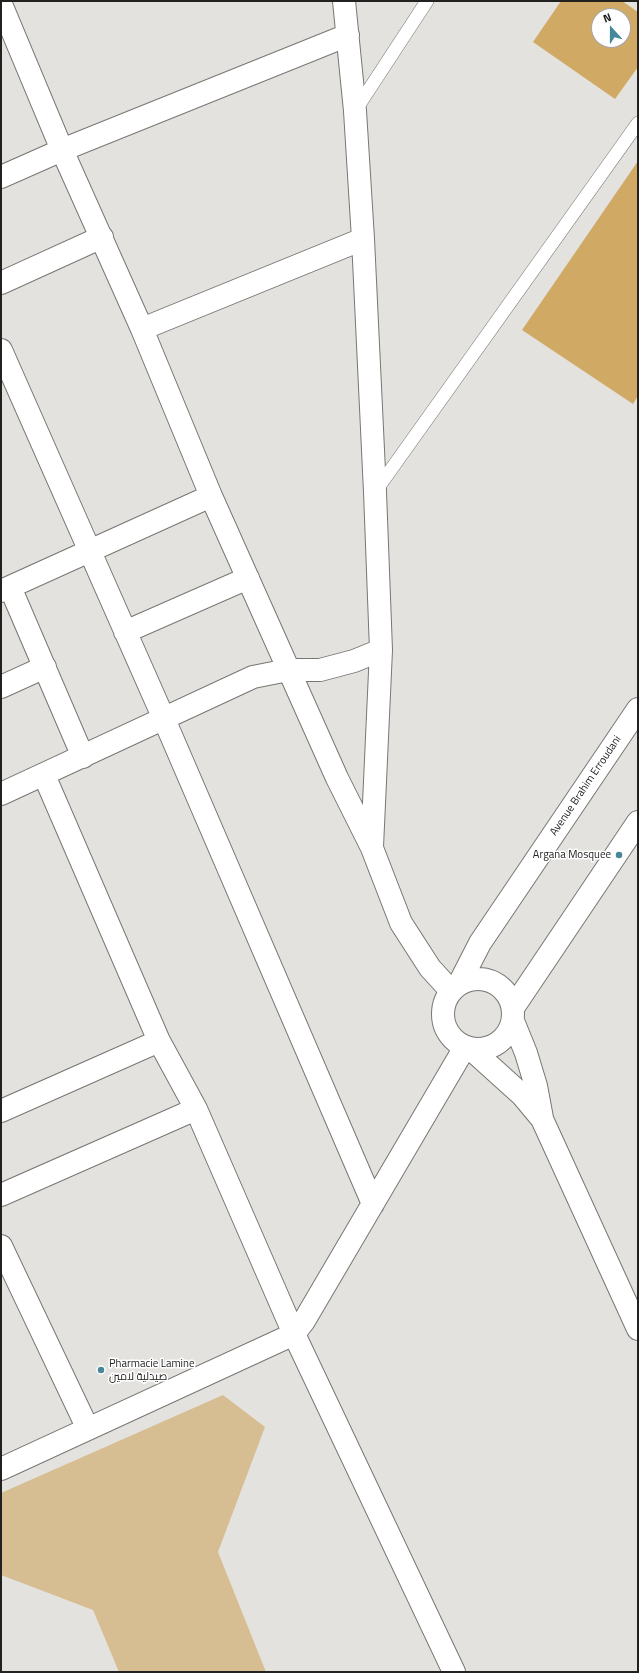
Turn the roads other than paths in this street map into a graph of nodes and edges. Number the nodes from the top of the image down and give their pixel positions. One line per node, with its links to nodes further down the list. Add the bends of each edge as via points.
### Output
1 (344, 1): 4 (street)
2 (427, 1): 5 (lane)
3 (1, 4): 7 (street)
4 (348, 35): 5 (street); 7 (street)
5 (355, 111): 10 (street)
6 (638, 123): 14 (lane)
7 (62, 150): 8 (street); 9 (street)
8 (1, 178)
9 (102, 238): 11 (street); 12 (street)
10 (363, 239): 12 (street); 14 (street)
11 (1, 283)
12 (142, 329): 15 (street)
13 (1, 350): 16 (street)
14 (375, 492): 20 (street)
15 (211, 496): 16 (street); 17 (street)
16 (89, 551): 18 (street); 19 (street)
17 (248, 578): 19 (street); 22 (street)
18 (6, 589): 21 (street)
19 (125, 632): 25 (street)
20 (381, 650): 22 (street, via 320,670); 30 (street)
21 (45, 668): 23 (street); 26 (street)
22 (288, 670): 25 (street, via 253,677); 30 (street)
23 (1, 687)
24 (638, 709): 31 (street, Avenue Brahim Erroudani, via 480,943)
25 (164, 719): 26 (street); 39 (street)
26 (84, 757): 27 (street)
27 (44, 775): 28 (street); 33 (street)
28 (1, 794)
29 (638, 822): 32 (street)
30 (372, 848): 31 (street, via 401,923 430,968)
31 (455, 988): 32 (street, via 468,980 478,978 497,984 504,990); 34 (street, via 443,1008 445,1027 450,1036)
32 (513, 1014): 34 (street, via 509,1031 497,1043 482,1049); 37 (street, via 536,1086)
33 (159, 1041): 35 (street); 36 (street)
34 (468, 1048): 37 (street, via 522,1095); 39 (street)
35 (196, 1109): 38 (street); 42 (street)
36 (1, 1111)
37 (542, 1119): 41 (street)
38 (1, 1195)
39 (373, 1204): 42 (street)
40 (1, 1246): 43 (street)
41 (638, 1329)
42 (294, 1334): 43 (street); 45 (street)
43 (88, 1429): 44 (street)
44 (1, 1469)
45 (454, 1672)

